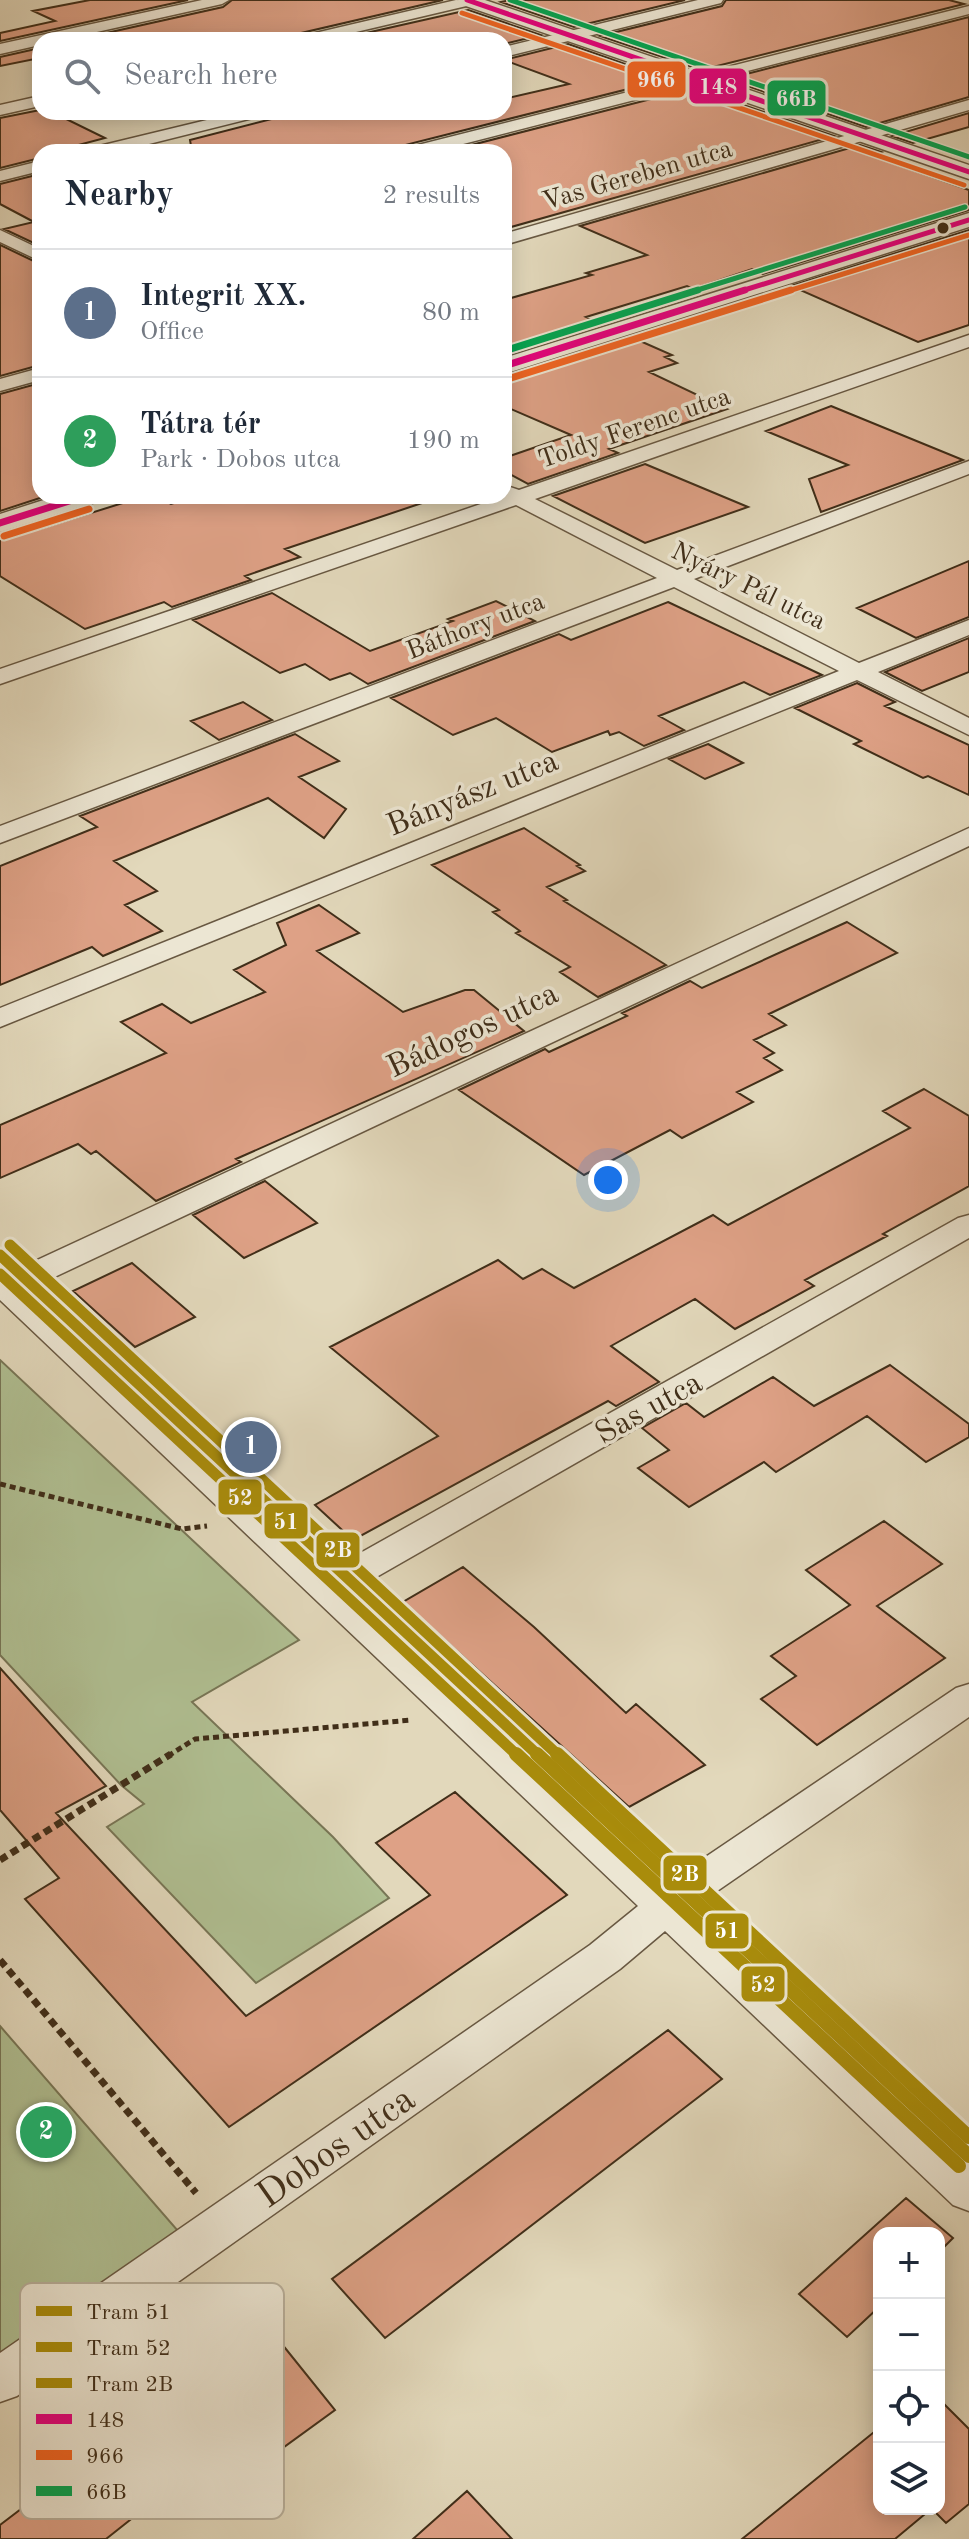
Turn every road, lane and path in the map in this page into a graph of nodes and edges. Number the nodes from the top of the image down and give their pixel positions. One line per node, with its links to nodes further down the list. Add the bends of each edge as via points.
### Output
1 (222, 0): 5 (street)
2 (716, 0): 7 (street)
3 (469, 1): 6 (street); 7 (street)
4 (969, 10): 11 (street)
5 (77, 32)
6 (337, 32)
7 (569, 35): 10 (street); 11 (street)
8 (32, 42): 9 (street)
9 (0, 49)
10 (512, 50)
11 (697, 78): 16 (street); 18 (street)
12 (32, 103): 14 (street)
13 (969, 105): 16 (street, Vas Gereben utca)
14 (0, 110)
15 (227, 120): 17 (street)
16 (865, 135): 20 (street); 24 (street, Vas Gereben utca)
17 (129, 144)
18 (443, 144)
19 (32, 168): 21 (street)
20 (969, 172)
21 (0, 176)
22 (969, 220): 29 (street)
23 (0, 235): 25 (street)
24 (512, 238)
25 (32, 250)
26 (32, 253): 27 (street)
27 (0, 259)
28 (969, 341): 33 (street, Toldy Ferenc utca)
29 (512, 363)
30 (32, 376): 31 (street)
31 (0, 385)
32 (969, 467): 38 (street, Báthory utca)
33 (512, 493)
34 (512, 495): 38 (street, Nyáry Pál utca)
35 (60, 504): 37 (street)
36 (482, 504): 41 (street, Toldy Ferenc utca)
37 (0, 523)
38 (674, 580): 40 (street, Nyáry Pál utca); 43 (street, Báthory utca)
39 (969, 627): 40 (street, Bányász utca)
40 (862, 672): 42 (street, Nyáry Pál utca); 45 (street, Bányász utca)
41 (0, 677)
42 (969, 728)
43 (0, 835)
44 (969, 836): 47 (street, Bádogos utca)
45 (0, 1018)
46 (969, 1225): 50 (street, Sas utca)
47 (3, 1284): 50 (street)
48 (0, 1484): 49 (path, via 182,1529)
49 (212, 1525)
50 (326, 1589): 54 (street)
51 (969, 1698): 54 (street, Dobos utca)
52 (412, 1720): 53 (path, via 195,1739)
53 (0, 1860)
54 (665, 1906): 56 (street); 57 (street, Dobos utca, via 605,1957)
55 (0, 1960): 57 (path)
56 (969, 2191)
57 (222, 2225): 58 (street, Dobos utca)
58 (139, 2283)
59 (20, 2366): 60 (street, Dobos utca)
60 (0, 2380)

